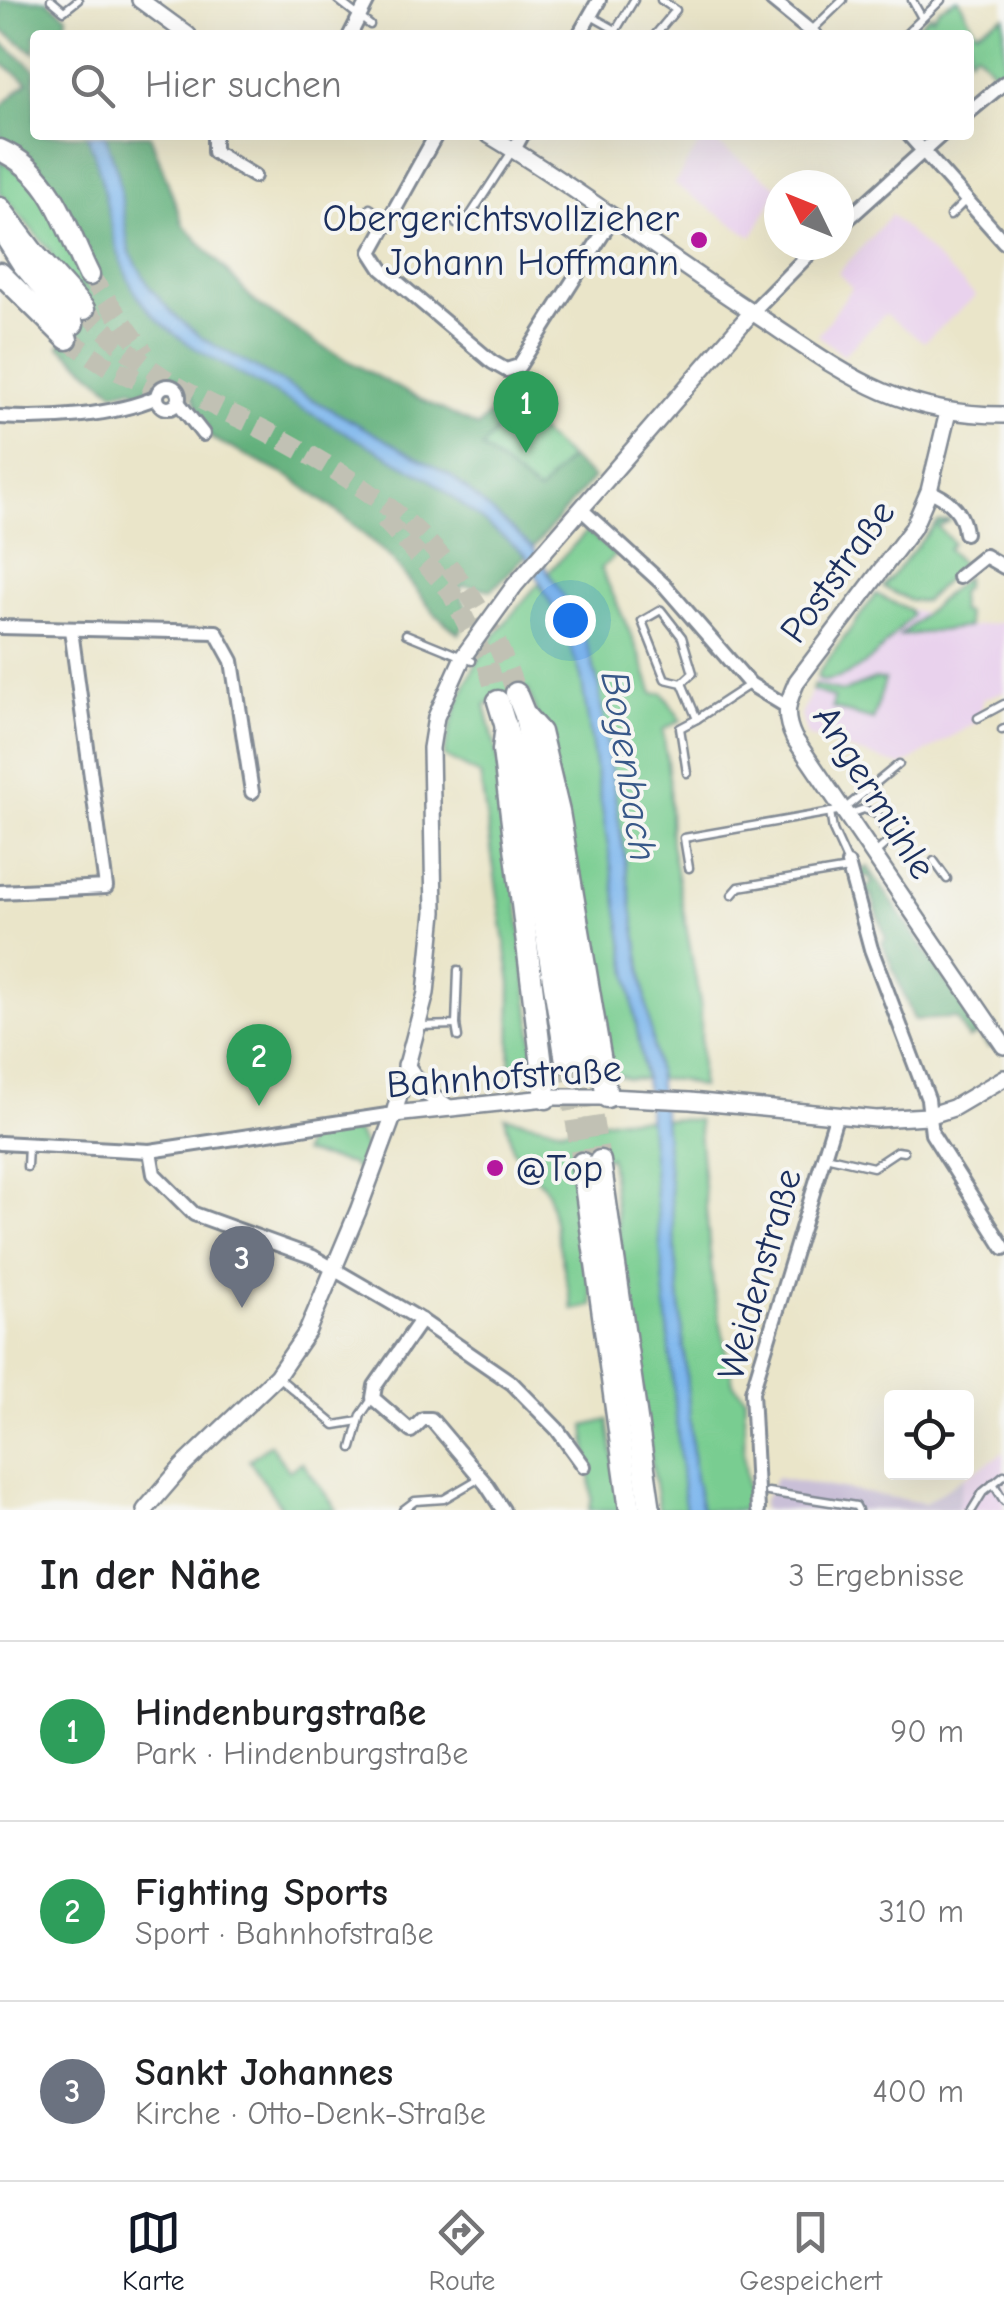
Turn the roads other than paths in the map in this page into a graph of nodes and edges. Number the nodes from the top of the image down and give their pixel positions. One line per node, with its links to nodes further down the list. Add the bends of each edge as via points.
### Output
1 (51, 0): 2 (lane, via 64,11)
2 (78, 0)
3 (140, 0): 16 (street)
4 (338, 0): 15 (lane)
5 (368, 0): 15 (street)
6 (634, 0): 20 (lane)
7 (662, 0): 21 (lane, via 676,10)
8 (772, 0): 12 (street)
9 (844, 0): 23 (lane)
10 (912, 0): 14 (lane)
11 (941, 0): 14 (lane)
12 (783, 5): 22 (street)
13 (592, 6): 18 (street); 19 (lane)
14 (922, 18): 24 (lane)
15 (365, 21): 17 (street)
16 (181, 30)
17 (355, 30)
18 (582, 30)
19 (613, 30)
20 (616, 30)
21 (659, 30)
22 (810, 30)
23 (816, 30)
24 (910, 30)
25 (1004, 83): 26 (street)
26 (974, 108)
27 (214, 140): 34 (street, via 214,152)
28 (433, 140): 41 (street)
29 (913, 140): 33 (street)
30 (935, 140): 33 (street)
31 (518, 142): 39 (street); 42 (lane, via 466,222)
32 (0, 150): 47 (highway, via 34,170)
33 (922, 150): 35 (street); 38 (street)
34 (254, 176)
35 (967, 199): 40 (lane); 44 (street)
36 (0, 208): 49 (highway)
37 (370, 208): 41 (lane)
38 (854, 212)
39 (614, 216): 41 (street, via 520,366 506,370 382,269 371,252); 48 (street)
40 (950, 216)
41 (387, 219)
42 (456, 224)
43 (0, 228): 49 (highway)
44 (1004, 242)
45 (803, 260): 48 (street)
46 (0, 274): 49 (highway)
47 (90, 275)
48 (752, 312): 50 (street, via 848,377); 55 (street)
49 (75, 324)
50 (948, 412): 51 (street); 54 (street, Poststraße)
51 (1004, 415)
52 (0, 417): 53 (street, via 133,408 172,387)
53 (204, 434)
54 (929, 491): 56 (street, via 948,499); 67 (street, Poststraße, via 913,528 797,680)
55 (582, 510): 62 (street, via 515,584); 64 (street, Angermühle, via 664,584)
56 (965, 533)
57 (1004, 567): 58 (street, via 985,556)
58 (959, 577)
59 (0, 627): 60 (street)
60 (70, 630): 73 (street, via 216,632 232,661); 80 (street, via 106,887)
61 (406, 634): 62 (lane)
62 (468, 659): 83 (street, via 436,717 430,748 434,912)
63 (682, 683): 63 (lane, via 693,673 682,637 661,610 642,621 666,680); 69 (lane)
64 (750, 684): 67 (street, Angermühle); 69 (lane)
65 (507, 697): 70 (highway)
66 (1004, 704): 68 (lane)
67 (786, 706): 74 (street, Angermühle, via 794,738)
68 (978, 718)
69 (697, 719): 72 (lane, via 680,728)
70 (516, 720): 87 (highway); 90 (highway, via 540,732); 91 (highway, via 503,750)
71 (898, 764): 74 (lane)
72 (687, 773)
73 (252, 792)
74 (839, 812): 75 (street, Angermühle); 75 (lane, via 878,816 889,841); 77 (lane, via 833,830); 78 (lane, via 684,838)
75 (872, 856): 86 (street, Angermühle)
76 (934, 861): 79 (lane)
77 (849, 867): 81 (lane, via 739,887); 94 (street)
78 (689, 868)
79 (946, 879)
80 (0, 892)
81 (732, 895)
82 (458, 970): 84 (lane)
83 (417, 1026): 84 (lane); 88 (street)
84 (456, 1026): 85 (lane)
85 (458, 1038)
86 (1004, 1046)
87 (574, 1059)
88 (406, 1065): 92 (street, via 425,1092); 93 (street)
89 (1004, 1078): 94 (street, Bahnhofstraße)
90 (607, 1097): 91 (street, Bahnhofstraße); 95 (street, Bahnhofstraße)
91 (546, 1098): 92 (street, Bahnhofstraße)
92 (449, 1108): 93 (street, Bahnhofstraße)
93 (394, 1114): 98 (street, Bahnhofstraße); 103 (street)
94 (928, 1116): 95 (street, Bahnhofstraße); 102 (street, via 932,1134)
95 (836, 1117): 100 (street, Weidenstraße)
96 (0, 1143): 97 (street, Bahnhofstraße)
97 (28, 1144): 98 (street, Bahnhofstraße); 101 (lane)
98 (150, 1151): 103 (street, via 154,1174 194,1214)
99 (904, 1152): 100 (lane, via 873,1168)
100 (825, 1156): 120 (street, Weidenstraße, via 752,1392)
101 (28, 1167)
102 (1004, 1248)
103 (335, 1268): 104 (street); 105 (street, via 307,1332)
104 (421, 1320): 106 (street); 109 (street, via 512,1382)
105 (278, 1376): 107 (lane, via 335,1426); 115 (street)
106 (373, 1398): 107 (lane); 111 (street, via 411,1431 431,1419)
107 (359, 1421): 108 (lane)
108 (352, 1448)
109 (584, 1466)
110 (1004, 1475): 112 (lane)
111 (481, 1477): 116 (lane, via 444,1499); 117 (street)
112 (993, 1483): 114 (lane); 122 (lane)
113 (768, 1492): 121 (lane)
114 (1004, 1501)
115 (145, 1510)
116 (403, 1510)
117 (504, 1510)
118 (630, 1510): 119 (highway, via 591,1162)
119 (650, 1510)
120 (758, 1510)
121 (858, 1510)
122 (972, 1510)

